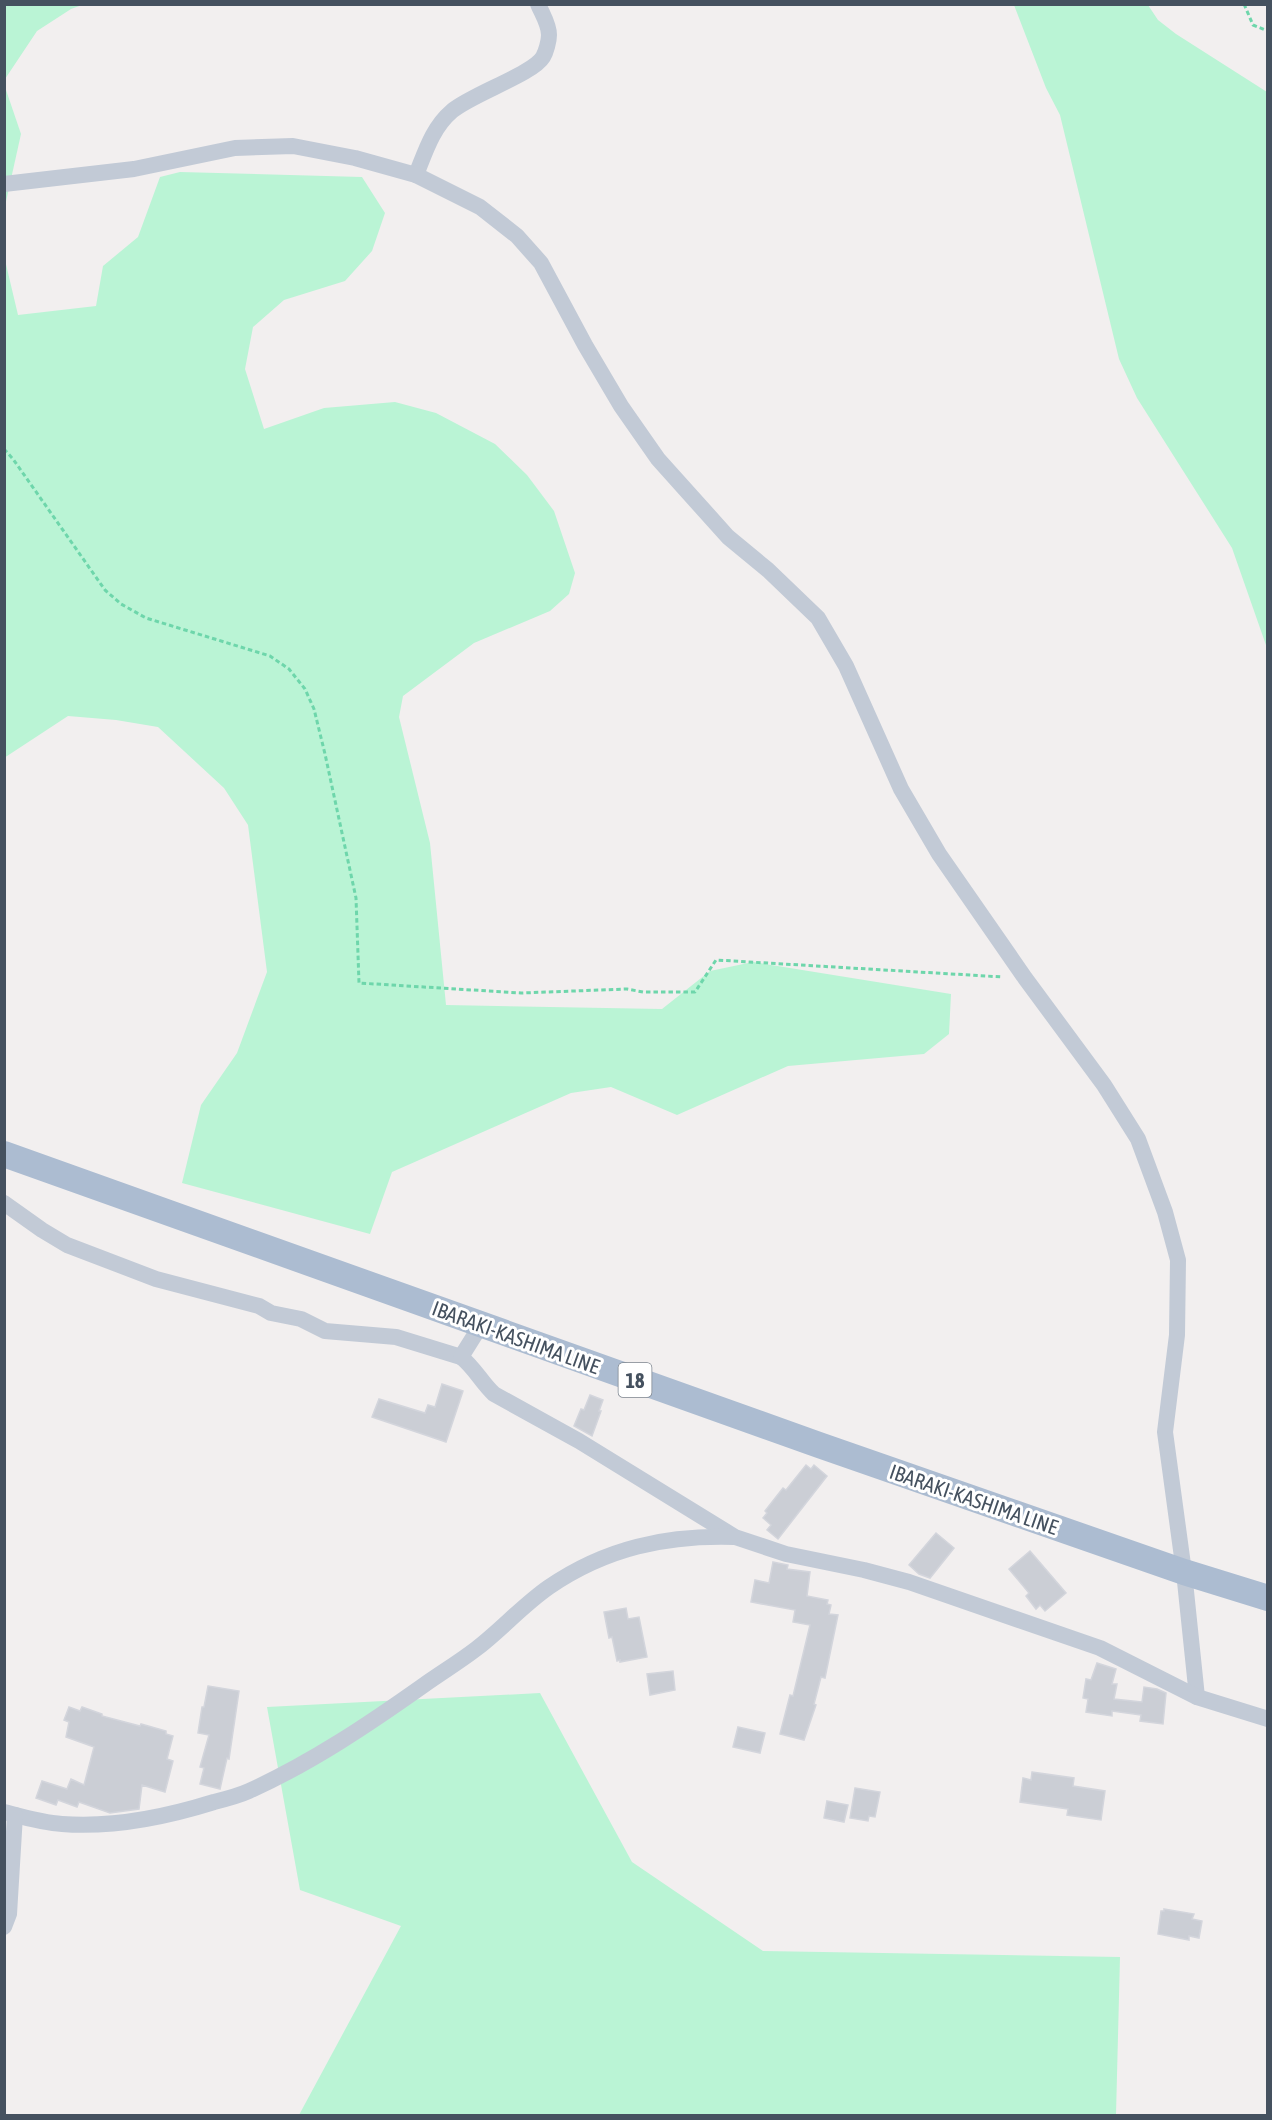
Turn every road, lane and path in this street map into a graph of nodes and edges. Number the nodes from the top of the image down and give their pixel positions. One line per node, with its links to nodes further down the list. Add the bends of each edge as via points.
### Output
1 (538, 4): 4 (street, via 549,34 543,57 535,66 452,111 435,131)
2 (1244, 4): 3 (path, via 1253,25)
3 (1268, 31)
4 (416, 175): 5 (street, via 292,146 235,148 134,169); 7 (street, via 480,207 517,236 540,263 615,396 658,459 728,537 818,618 846,666 901,789 939,854)
5 (4, 184)
6 (4, 449): 7 (path, via 105,590 122,604 146,618 270,656 289,669 305,689 314,709 356,898 359,983 521,993 627,989 695,992 716,960)
7 (1025, 978): 13 (street, via 1104,1085 1137,1139 1165,1212 1178,1260 1177,1335 1165,1432)
8 (4, 1154): 10 (main road, IBARAKI-KASHIMA LINE / 18)
9 (4, 1203): 11 (street, via 67,1245 156,1279 259,1306 325,1331 396,1337)
10 (481, 1325): 11 (street); 13 (main road, IBARAKI-KASHIMA LINE / 18)
11 (461, 1357): 12 (street, via 494,1394 579,1440)
12 (735, 1538): 15 (street, via 786,1554 909,1582 1100,1648); 17 (street, via 706,1536 636,1545 576,1572 549,1588 476,1649 384,1714 248,1792 152,1818 96,1825 60,1824)
13 (1184, 1572): 14 (main road, IBARAKI-KASHIMA LINE / 18); 15 (street)
14 (1268, 1598)
15 (1197, 1697): 16 (street)
16 (1268, 1719)
17 (10, 1813): 18 (street, via 9,1914)
18 (4, 1927)

